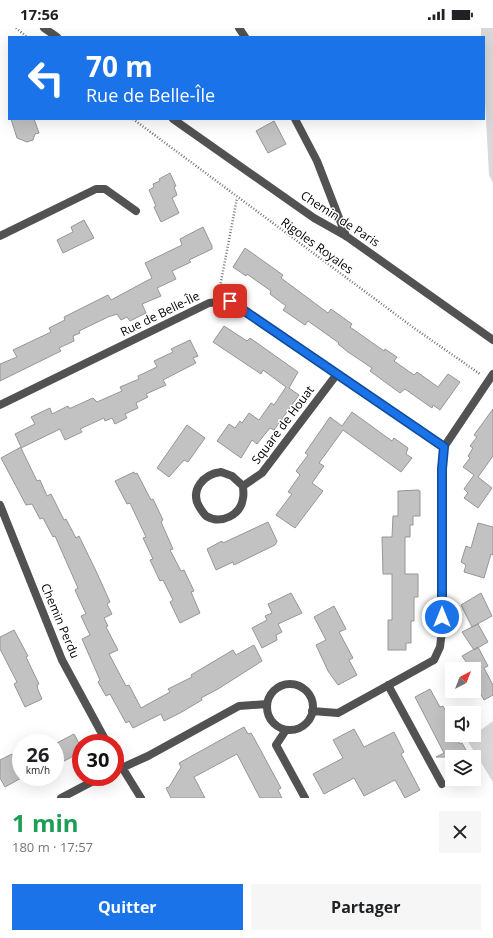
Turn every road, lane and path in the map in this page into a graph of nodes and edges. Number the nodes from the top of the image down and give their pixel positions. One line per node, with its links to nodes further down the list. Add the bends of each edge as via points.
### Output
1 (16, 28): 3 (path)
2 (44, 28): 4 (street)
3 (26, 36)
4 (56, 36)
5 (134, 120): 8 (path, Rigoles Royales)
6 (174, 120): 11 (street, Chemin de Paris, via 314,218)
7 (296, 120): 11 (street, via 316,161)
8 (237, 198): 12 (path); 15 (path, Rigoles Royales, via 414,328)
9 (136, 211): 10 (street, via 104,189 96,189)
10 (0, 236)
11 (346, 236): 13 (street, Chemin de Paris)
12 (216, 303): 14 (street, Rue de Belle-Île, via 230,301); 16 (street, Rue de Belle-Île, via 209,303)
13 (493, 340)
14 (337, 374): 17 (street, Rue de Belle-Île); 18 (street, Square de Houat, via 262,473)
15 (490, 377): 17 (street)
16 (0, 405)
17 (444, 447): 20 (street, via 440,647 434,660)
18 (243, 486): 18 (street, via 232,476 221,472 212,473 200,483 196,492 197,504 205,515 227,519 239,509 243,499)
19 (0, 505): 24 (street, Chemin Perdu, via 62,660)
20 (388, 685): 22 (street, via 338,713); 27 (street)
21 (267, 704): 22 (street, via 273,691 279,687 293,685 306,691 310,697); 23 (street, via 267,711 274,724); 25 (street, via 239,706)
22 (312, 710): 23 (street, via 310,717 300,728)
23 (286, 730): 31 (street, via 276,745)
24 (102, 734)
25 (124, 767)
26 (124, 776): 30 (street)
27 (442, 784)
28 (84, 786): 29 (street)
29 (61, 798)
30 (141, 798)
31 (304, 798)

